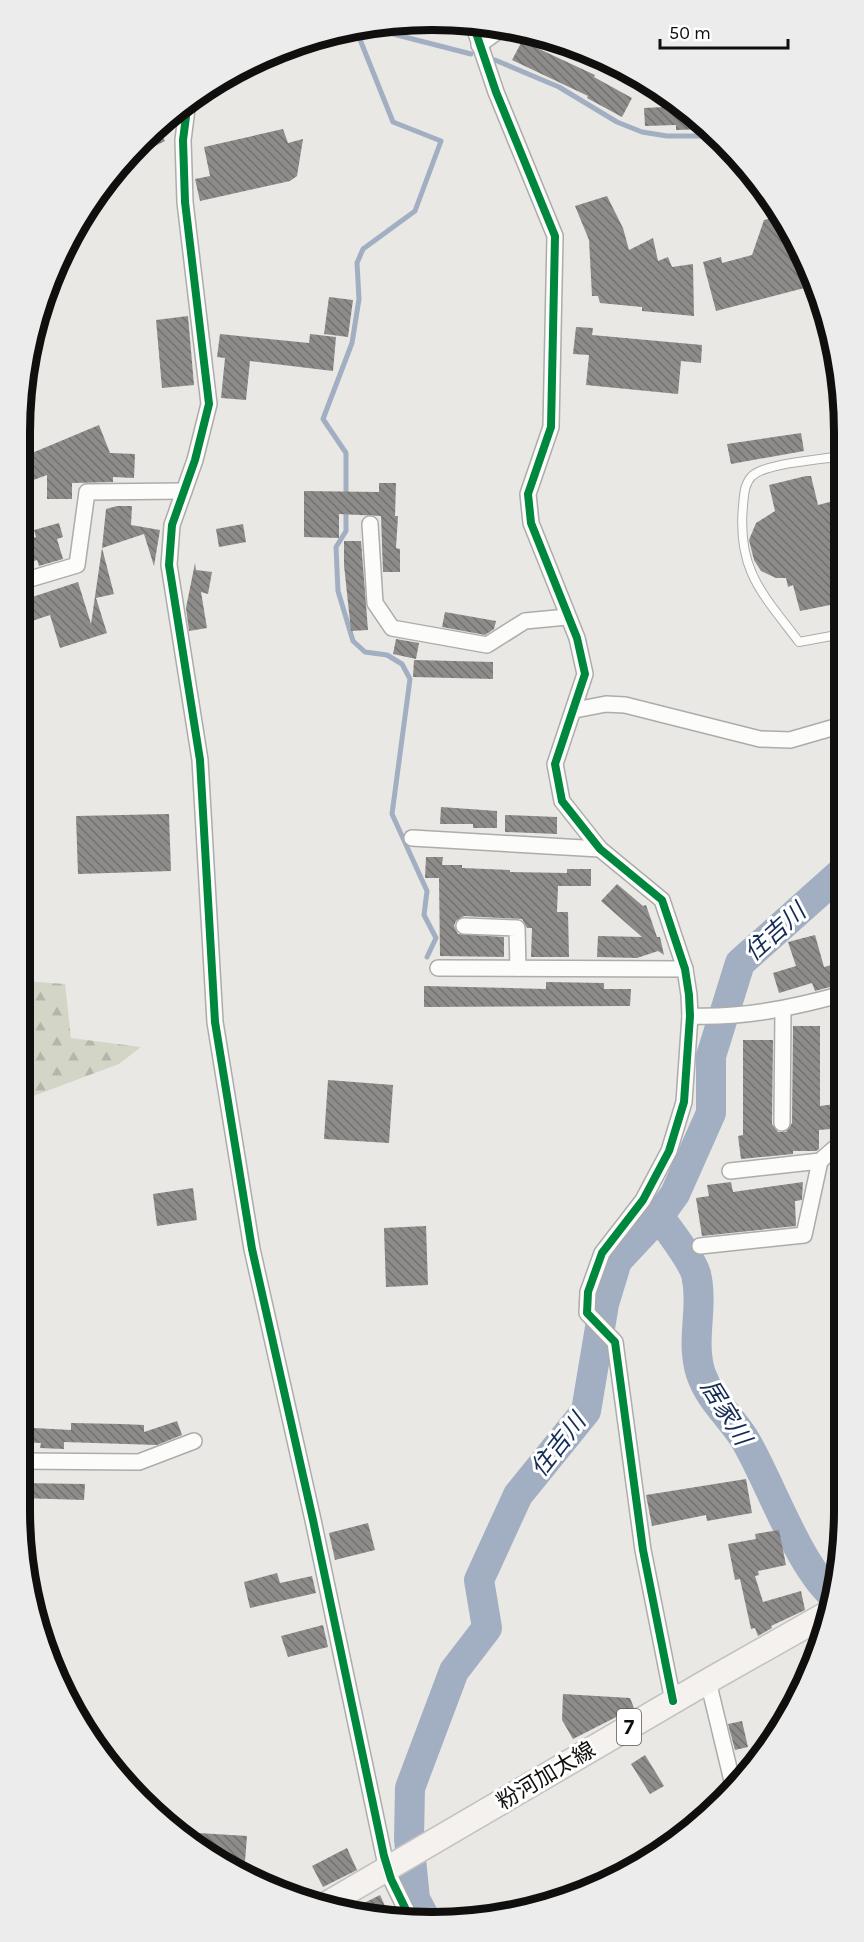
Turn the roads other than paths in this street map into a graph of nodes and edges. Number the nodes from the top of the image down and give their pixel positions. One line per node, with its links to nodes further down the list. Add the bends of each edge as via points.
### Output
1 (475, 32): 3 (street)
2 (493, 35): 3 (street)
3 (479, 45): 9 (street, via 555,236 551,427 528,494 531,523)
4 (186, 114): 6 (street, via 185,202 209,404)
5 (834, 457): 10 (lane, via 764,469 746,484 743,510 744,556 757,586 799,642)
6 (184, 491): 8 (street, via 87,492 77,565); 33 (street, via 172,525 169,565 200,760 215,1022 252,1249)
7 (370, 524): 9 (street, via 375,603 392,628 486,645 525,621)
8 (30, 579)
9 (567, 617): 11 (street, via 578,638 585,674)
10 (834, 635)
11 (575, 710): 12 (street, via 625,705 760,739 790,740); 14 (street, via 555,764 562,801)
12 (834, 727)
13 (412, 838): 14 (street)
14 (600, 849): 18 (street, via 662,900)
15 (464, 926): 17 (street, via 517,928)
16 (438, 968): 17 (street)
17 (518, 968): 18 (street)
18 (685, 969): 21 (street)
19 (834, 997): 20 (street)
20 (783, 1010): 21 (street, via 739,1017); 22 (street)
21 (690, 1017): 31 (street, via 684,1102 669,1151 643,1200 602,1253 588,1292 587,1313 615,1342 643,1550)
22 (782, 1123)
23 (834, 1149): 24 (street)
24 (820, 1161): 25 (street); 26 (street, via 804,1235)
25 (730, 1171)
26 (700, 1246)
27 (194, 1441): 28 (street, via 139,1462)
28 (30, 1461)
29 (819, 1618): 30 (main road, 粉河加太線 / 7)
30 (708, 1681): 31 (main road, 粉河加太線 / 7); 32 (street)
31 (673, 1701): 33 (main road, 粉河加太線 / 7)
32 (731, 1778)
33 (392, 1865): 34 (main road, 粉河加太線 / 7); 35 (street)
34 (334, 1899)
35 (408, 1911)

